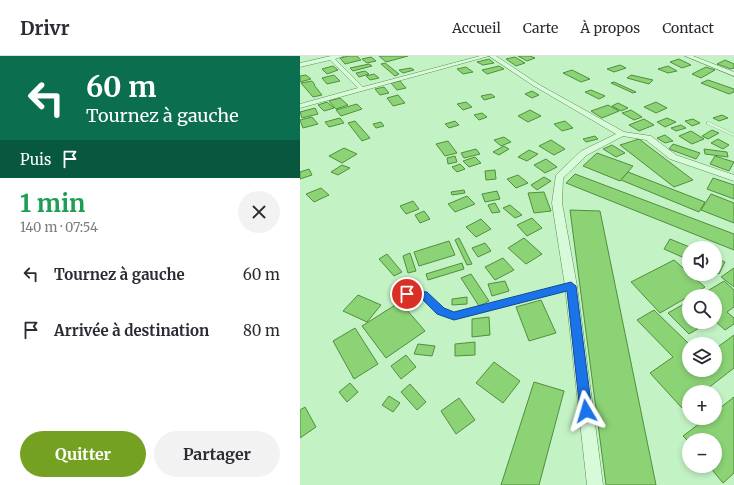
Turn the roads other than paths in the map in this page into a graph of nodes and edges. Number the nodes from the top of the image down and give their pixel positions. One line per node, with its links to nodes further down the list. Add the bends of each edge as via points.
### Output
1 (341, 56): 5 (street)
2 (486, 56): 8 (street)
3 (492, 56): 11 (street, via 536,85)
4 (688, 56): 7 (street)
5 (331, 58): 6 (street); 8 (street)
6 (300, 65)
7 (734, 74)
8 (361, 88): 9 (street)
9 (300, 106)
10 (708, 123): 12 (lane)
11 (622, 134): 13 (street, via 648,138 673,157); 14 (street, via 584,153 558,177 558,202)
12 (734, 135)
13 (734, 178)
14 (571, 286): 15 (lane, via 454,316 440,311 424,295); 16 (street)
15 (407, 294)
16 (594, 485)

